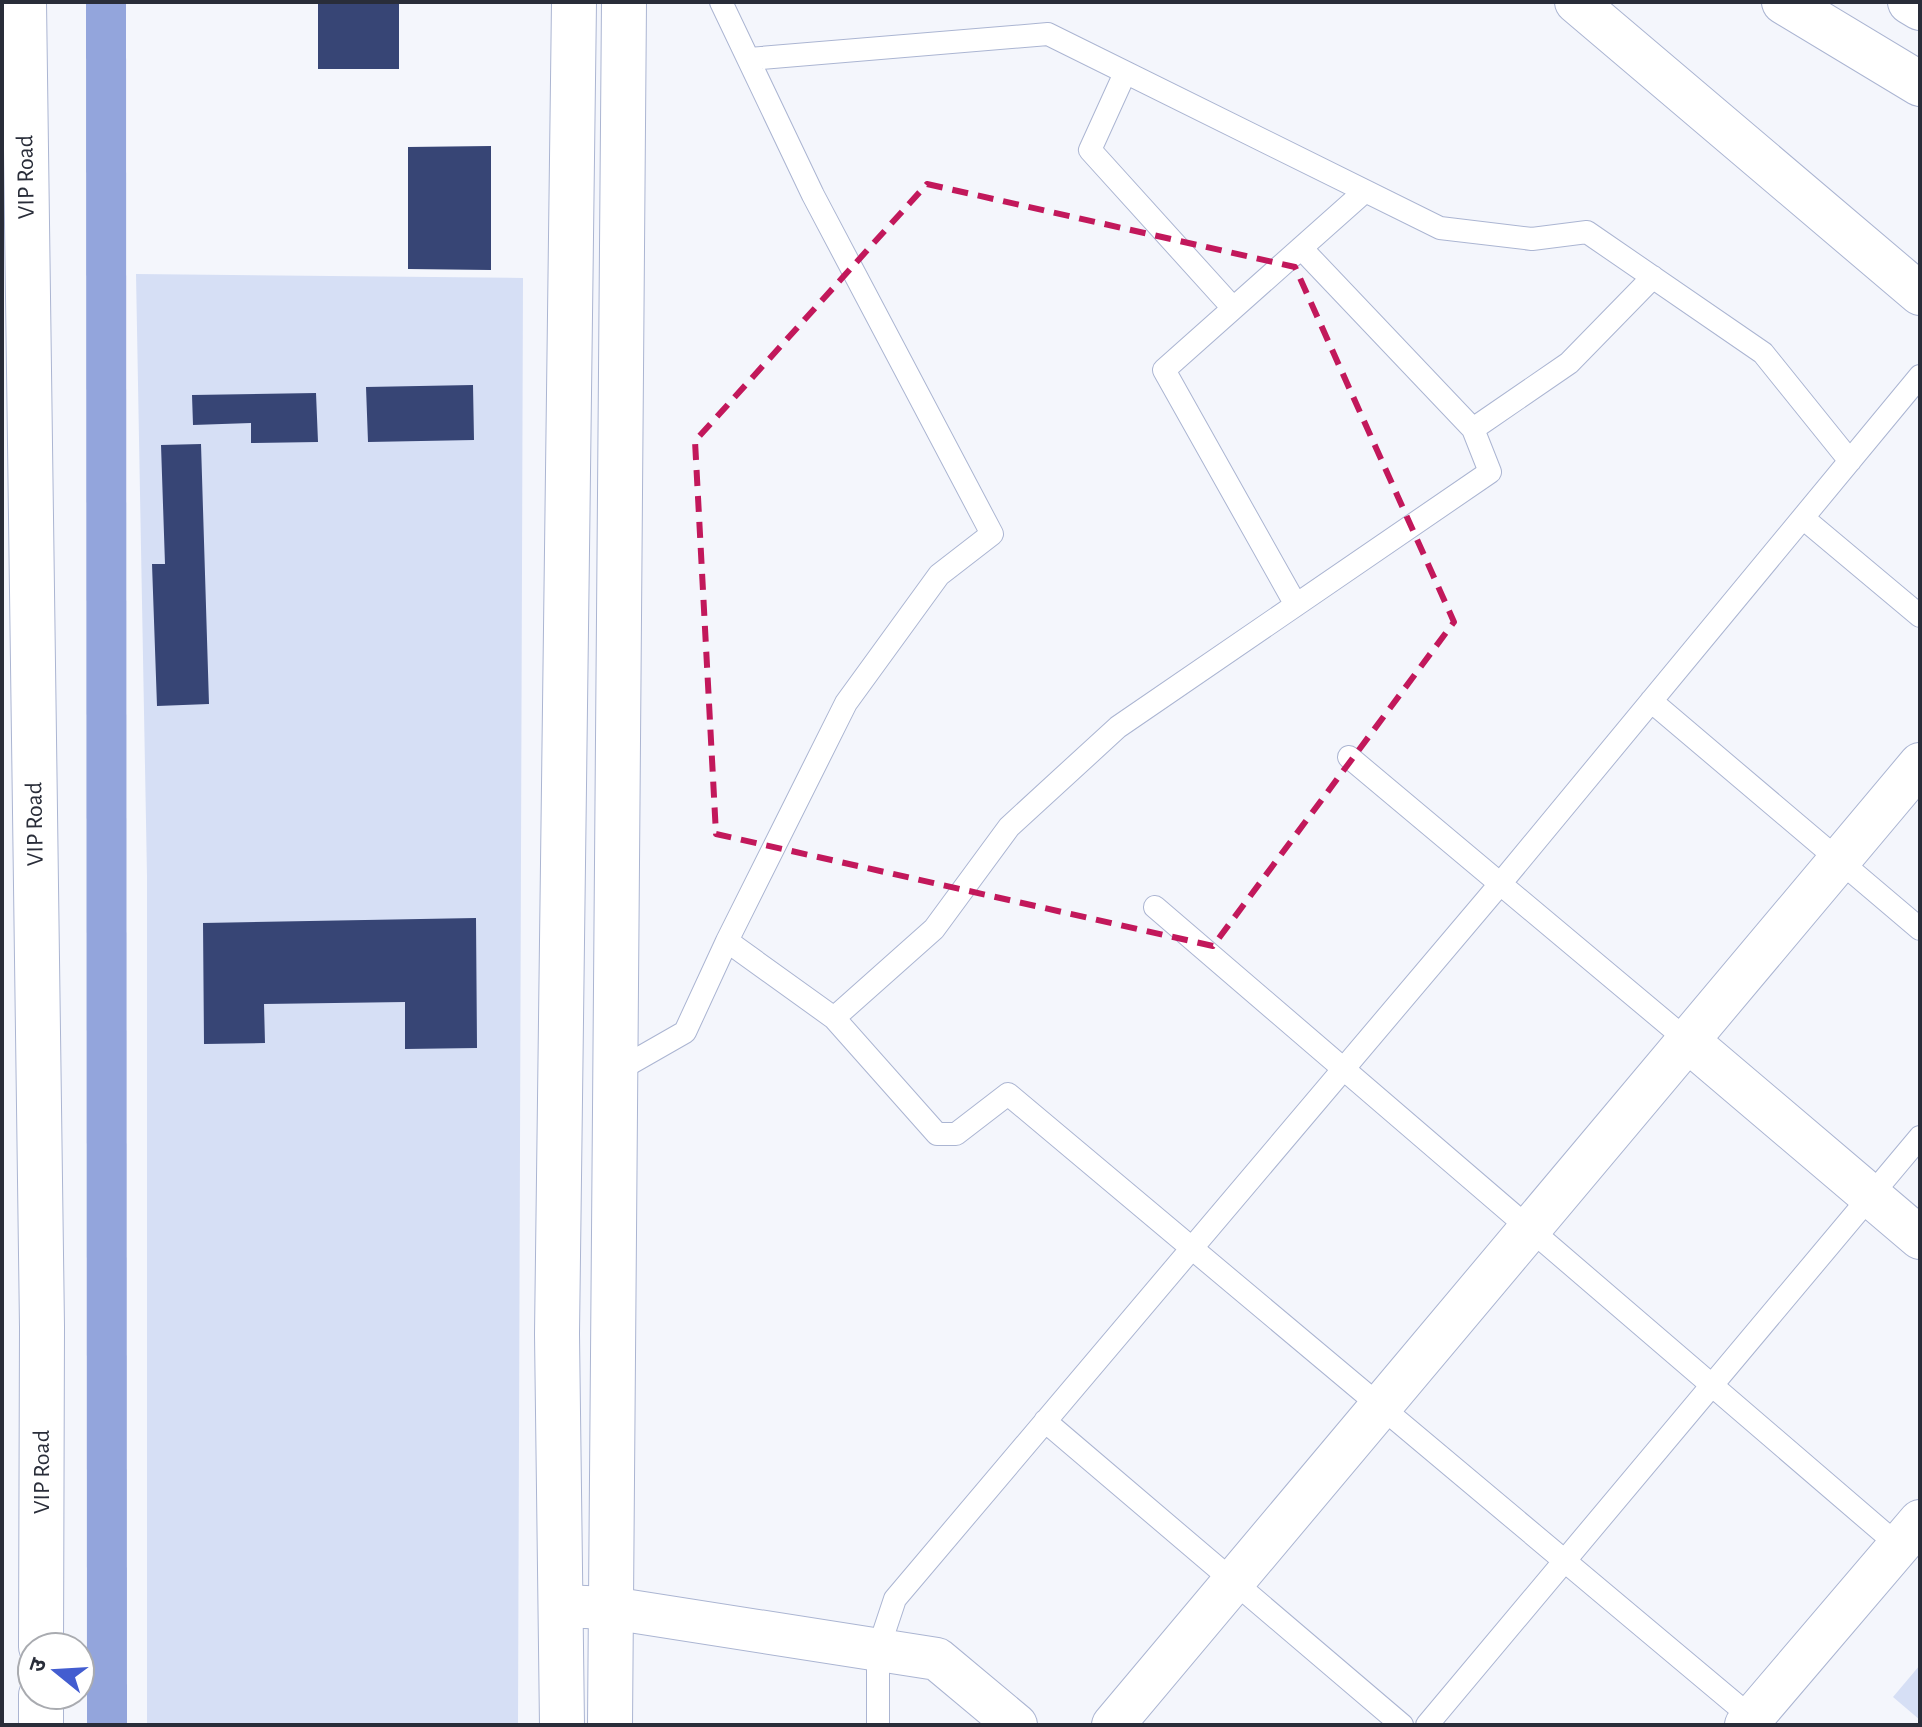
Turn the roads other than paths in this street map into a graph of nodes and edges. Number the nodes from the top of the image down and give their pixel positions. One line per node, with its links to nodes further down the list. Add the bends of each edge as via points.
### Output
1 (24, 2): 48 (street, VIP Road, via 42,1327)
2 (574, 2): 46 (street, via 557,1334)
3 (624, 2): 34 (street)
4 (721, 2): 9 (lane)
5 (1576, 2): 15 (street)
6 (1784, 2): 11 (street)
7 (1910, 2): 8 (street)
8 (1920, 8)
9 (749, 59): 10 (lane, via 1048,34); 30 (lane, via 813,195 992,534 939,575 846,703)
10 (1125, 73): 12 (lane); 16 (lane, via 1090,150)
11 (1920, 84)
12 (1364, 192): 13 (lane); 14 (lane, via 1440,228 1532,239 1587,232)
13 (1301, 248): 16 (lane); 18 (lane)
14 (1653, 277): 18 (lane, via 1569,363); 19 (lane, via 1763,353)
15 (1920, 294)
16 (1233, 308): 21 (lane, via 1164,370)
17 (1920, 376): 19 (lane)
18 (1473, 429): 21 (lane, via 1490,472)
19 (1850, 461): 20 (lane)
20 (1803, 518): 22 (lane); 23 (lane)
21 (1296, 605): 31 (lane, via 1118,727 1009,827 934,929)
22 (1920, 616)
23 (1651, 701): 26 (lane); 27 (lane)
24 (1349, 757): 27 (lane)
25 (1920, 764): 26 (street)
26 (1839, 860): 29 (lane); 32 (street)
27 (1500, 884): 32 (lane); 33 (lane)
28 (1155, 907): 33 (lane)
29 (1920, 929)
30 (727, 941): 31 (lane); 34 (lane, via 685,1032)
31 (834, 1018): 39 (lane, via 937,1134 956,1134 1008,1094)
32 (1688, 1041): 36 (street); 37 (street)
33 (1344, 1068): 37 (lane); 39 (lane)
34 (615, 1072): 47 (street)
35 (1920, 1137): 36 (lane)
36 (1871, 1196): 38 (street); 40 (lane)
37 (1530, 1228): 40 (lane); 41 (street)
38 (1920, 1238)
39 (1192, 1248): 41 (lane); 42 (lane)
40 (1712, 1385): 43 (lane); 44 (lane)
41 (1381, 1406): 44 (lane); 45 (street)
42 (1045, 1421): 45 (lane); 49 (lane, via 895,1599)
43 (1910, 1534): 50 (street)
44 (1565, 1560): 50 (lane); 57 (lane)
45 (1233, 1581): 55 (street); 56 (lane)
46 (560, 1606): 47 (street); 51 (street)
47 (611, 1608): 49 (street); 52 (street)
48 (41, 1631)
49 (878, 1650): 53 (lane); 54 (street, via 937,1659)
50 (1758, 1716)
51 (562, 1725)
52 (610, 1725)
53 (878, 1725)
54 (1016, 1725)
55 (1113, 1725)
56 (1402, 1725)
57 (1427, 1725)

